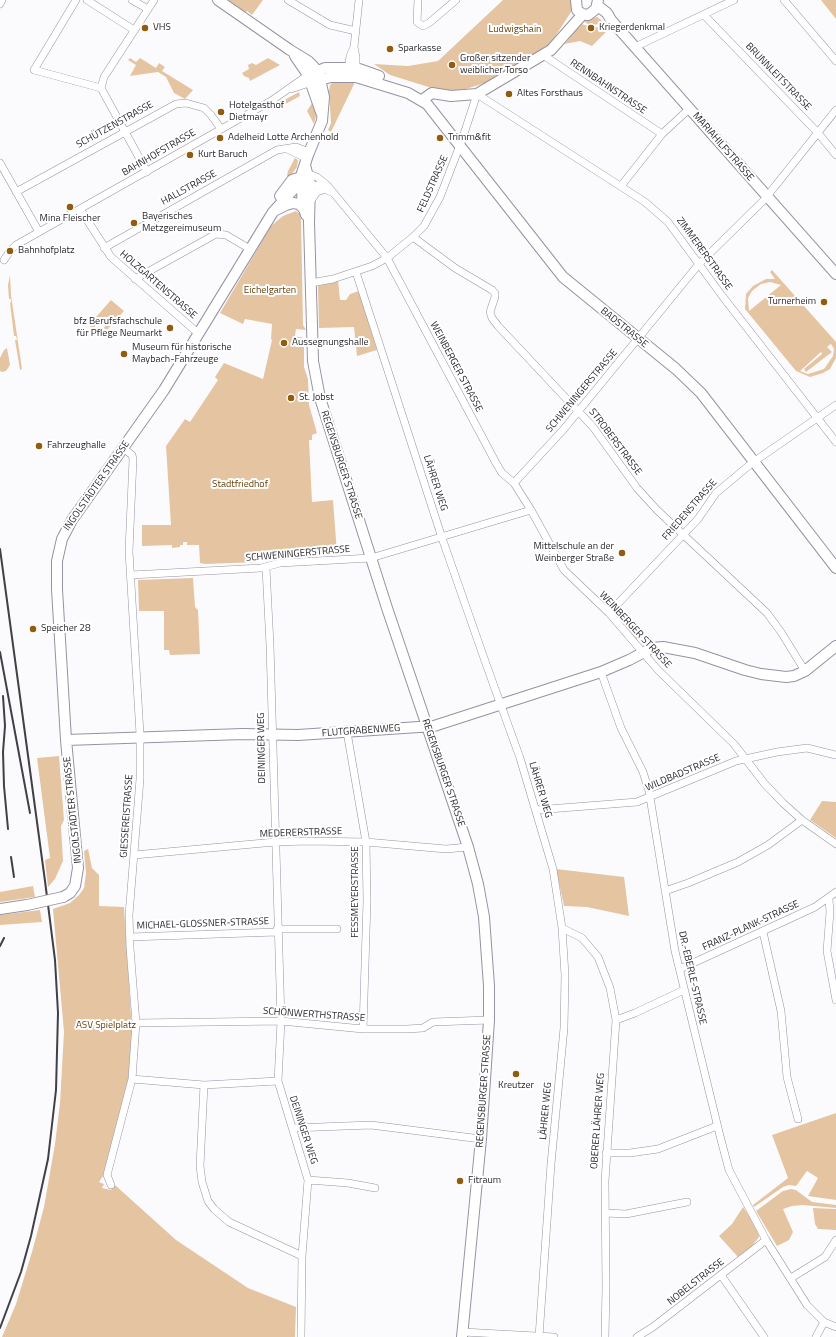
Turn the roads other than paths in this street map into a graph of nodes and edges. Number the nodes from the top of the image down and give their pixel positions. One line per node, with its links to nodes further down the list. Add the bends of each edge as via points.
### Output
1 (2, 0): 13 (street)
2 (76, 0): 25 (street, via 34,70)
3 (87, 0): 18 (street)
4 (132, 0): 16 (street)
5 (154, 0): 16 (street)
6 (218, 0): 24 (street, via 308,61)
7 (288, 0): 19 (street, via 330,25)
8 (359, 0): 19 (street)
9 (418, 0): 10 (street, via 417,21 423,26)
10 (456, 0)
11 (734, 0): 17 (street)
12 (784, 0): 22 (street)
13 (0, 4)
14 (597, 6): 15 (street, via 590,14); 20 (street, MARIAHILFSTRASSE)
15 (579, 8): 21 (street, via 571,26)
16 (148, 9): 18 (street)
17 (704, 15): 20 (street); 32 (street, BRUNNLEITSTRASSE)
18 (134, 30): 25 (street, via 104,77)
19 (356, 31): 23 (street, via 354,48 350,55)
20 (635, 47): 28 (street, MARIAHILFSTRASSE)
21 (544, 55): 26 (street); 33 (street, RENNBAHNSTRASSE)
22 (836, 61)
23 (352, 72): 24 (street, BADSTRASSE); 27 (street, BADSTRASSE, via 408,93)
24 (314, 77): 30 (street, BAHNHOFSTRASSE); 37 (street, via 324,97 322,118)
25 (101, 88): 31 (street)
26 (477, 94): 27 (street, via 441,95); 34 (street, FELDSTRASSE); 39 (street, ZIMMERERSTRASSE)
27 (425, 103): 34 (street, BADSTRASSE)
28 (689, 109): 33 (street); 43 (street, MARIAHILFSTRASSE)
29 (836, 110): 32 (street, SCHWENINGERSTRASSE)
30 (221, 129): 31 (street, SCHÜTZENSTRASSE, via 204,108 183,102); 38 (street, BAHNHOFSTRASSE)
31 (124, 132): 38 (street); 41 (street, SCHÜTZENSTRASSE)
32 (818, 133): 35 (street, BRUNNLEITSTRASSE); 43 (street, SCHWENINGERSTRASSE)
33 (662, 134): 39 (street)
34 (460, 146): 48 (street, FELDSTRASSE, via 436,207); 59 (street, BADSTRASSE, via 559,273)
35 (836, 155)
36 (0, 163): 41 (street)
37 (306, 171): 40 (street, WEINBERGER STRASSE); 42 (street, WEINBERGER STRASSE, via 323,181); 44 (street, REGENSBURGER STRASSE); 46 (street, INGOLSTÄDTER STRASSE, via 286,186); 49 (street, HALLSTRASSE, via 284,148 277,150)
38 (147, 172): 45 (street, BAHNHOFSTRASSE)
39 (621, 186): 53 (street, ZIMMERERSTRASSE, via 668,222)
40 (326, 189): 42 (street, WEINBERGER STRASSE); 44 (street, via 317,192)
41 (16, 192): 47 (street)
42 (334, 194): 51 (street, WEINBERGER STRASSE)
43 (766, 196): 53 (street, SCHWENINGERSTRASSE); 55 (street, MARIAHILFSTRASSE)
44 (307, 206): 46 (street, via 290,203); 57 (street, REGENSBURGER STRASSE)
45 (80, 209): 47 (street, BAHNHOFSTRASSE); 49 (street, HOLZGARTENSTRASSE)
46 (273, 212): 50 (street, INGOLSTÄDTER STRASSE)
47 (39, 232): 52 (street, via 14,247)
48 (413, 238): 51 (street, FELDSTRASSE); 61 (street, STROBERSTRASSE, via 454,268 495,293 490,312 492,318)
49 (104, 248): 56 (street, HOLZGARTENSTRASSE)
50 (250, 249): 56 (street, via 226,235 216,234); 58 (street, INGOLSTÄDTER STRASSE)
51 (387, 258): 54 (street, FELDSTRASSE); 66 (street, WEINBERGER STRASSE, via 492,457 502,473)
52 (4, 260)
53 (699, 264): 59 (street, SCHWENINGERSTRASSE); 62 (street, ZIMMERERSTRASSE)
54 (356, 272): 57 (street, FELDSTRASSE); 69 (street, LÄHRER WEG)
55 (836, 274)
56 (135, 279): 58 (street, HOLZGARTENSTRASSE)
57 (311, 283): 70 (street, REGENSBURGER STRASSE, via 313,361 320,398)
58 (199, 334): 64 (street, INGOLSTÄDTER STRASSE, via 162,394)
59 (638, 339): 61 (street, SCHWENINGERSTRASSE); 65 (street, BADSTRASSE, via 701,393)
60 (836, 405): 62 (street, FRIEDENSTRASSE)
61 (578, 411): 66 (street, SCHWENINGERSTRASSE, via 547,449); 68 (street, STROBERSTRASSE, via 594,427 637,488)
62 (817, 418): 63 (street, ZIMMERERSTRASSE); 65 (street, FRIEDENSTRASSE)
63 (836, 442)
64 (123, 448): 73 (street, GIESSEREISTRASSE, via 134,459 129,543); 84 (street, INGOLSTÄDTER STRASSE, via 66,529 59,548 57,589)
65 (755, 461): 68 (street, FRIEDENSTRASSE, via 716,493); 72 (street, BADSTRASSE)
66 (514, 483): 67 (street, WEINBERGER STRASSE)
67 (531, 510): 69 (street, SCHWENINGERSTRASSE); 74 (street, WEINBERGER STRASSE, via 564,570)
68 (684, 534): 74 (street, FRIEDENSTRASSE); 77 (street, STROBERSTRASSE, via 767,613)
69 (442, 538): 70 (street, SCHWENINGERSTRASSE); 79 (street, LÄHRER WEG, via 484,661)
70 (371, 558): 71 (street, SCHWENINGERSTRASSE, via 280,564); 80 (street, REGENSBURGER STRASSE)
71 (266, 568): 73 (street, SCHWENINGERSTRASSE); 82 (street, DEININGER WEG)
72 (836, 568)
73 (131, 575): 83 (street, GIESSEREISTRASSE)
74 (609, 613): 76 (street, WEINBERGER STRASSE)
75 (836, 646): 77 (street)
76 (643, 652): 77 (street, FLUTGRABENWEG, via 658,647 696,653 745,670 786,677); 78 (street, FLUTGRABENWEG); 86 (street, WEINBERGER STRASSE)
77 (805, 671)
78 (601, 672): 79 (street, FLUTGRABENWEG); 87 (street, DR.-EBERLE-STRASSE)
79 (502, 705): 80 (street, FLUTGRABENWEG, via 449,723); 88 (street, LÄHRER WEG)
80 (428, 727): 81 (street, FLUTGRABENWEG); 93 (street, REGENSBURGER STRASSE)
81 (347, 732): 82 (street, FLUTGRABENWEG); 91 (street, FESSMEYERSTRASSE)
82 (272, 734): 83 (street, FLUTGRABENWEG); 90 (street, DEININGER WEG)
83 (140, 738): 84 (street, FLUTGRABENWEG); 94 (street, GIESSEREISTRASSE, via 140,798)
84 (66, 740): 98 (street, INGOLSTÄDTER STRASSE, bridge, via 78,868 75,886 63,897)
85 (836, 755): 86 (street, WILDBADSTRASSE, via 807,748)
86 (746, 758): 87 (street, WILDBADSTRASSE); 89 (street, WEINBERGER STRASSE, via 764,783)
87 (651, 797): 88 (street, WILDBADSTRASSE, via 636,802); 95 (street, DR.-EBERLE-STRASSE)
88 (536, 810): 99 (street, LÄHRER WEG, via 552,869)
89 (802, 820): 92 (street, WEINBERGER STRASSE); 95 (street, via 768,845 738,862)
90 (275, 842): 91 (street, MEDERERSTRASSE); 94 (street, MEDERERSTRASSE); 101 (street, DEININGER WEG)
91 (366, 842): 93 (street, MEDERERSTRASSE, via 446,849); 111 (street, FESSMEYERSTRASSE)
92 (836, 844)
93 (468, 847): 107 (street, REGENSBURGER STRASSE, via 480,893 486,932)
94 (134, 855): 103 (street, GIESSEREISTRASSE, via 129,915)
95 (665, 891): 104 (street, DR.-EBERLE-STRASSE)
96 (836, 892): 97 (street, FRANZ-PLANK-STRASSE)
97 (829, 899): 102 (street, FRANZ-PLANK-STRASSE); 106 (street, via 826,952)
98 (0, 909)
99 (562, 928): 108 (street, OBERER LÄHRER WEG, via 582,938 598,957 610,988); 133 (street, LÄHRER WEG, via 565,975 564,1028)
100 (337, 929): 101 (street)
101 (277, 930): 103 (street, MICHAEL-GLOSSNER-STRASSE); 109 (street, DEININGER WEG)
102 (763, 932): 104 (street, FRANZ-PLANK-STRASSE); 115 (street, via 781,1010 787,1077)
103 (130, 937): 110 (street, GIESSEREISTRASSE)
104 (680, 970): 105 (street, DR.-EBERLE-STRASSE)
105 (684, 990): 108 (street); 116 (street, DR.-EBERLE-STRASSE)
106 (836, 1000)
107 (488, 1020): 111 (street, SCHÖNWERTHSTRASSE, via 433,1022 423,1028); 118 (street, REGENSBURGER STRASSE)
108 (616, 1020): 119 (street, OBERER LÄHRER WEG)
109 (281, 1021): 110 (street, SCHÖNWERTHSTRASSE); 111 (street, SCHÖNWERTHSTRASSE); 113 (street, DEININGER WEG)
110 (136, 1023): 112 (street, GIESSEREISTRASSE)
111 (363, 1029)
112 (132, 1079): 114 (street); 121 (street, GIESSEREISTRASSE, via 107,1175)
113 (278, 1081): 114 (street); 117 (street, DEININGER WEG)
114 (204, 1085): 127 (street, via 200,1166 208,1200 229,1222)
115 (798, 1119)
116 (717, 1126): 119 (street, via 658,1149 630,1154); 125 (street, DR.-EBERLE-STRASSE, via 729,1170)
117 (293, 1128): 118 (street, via 371,1125); 120 (street, DEININGER WEG)
118 (481, 1138): 132 (street, REGENSBURGER STRASSE)
119 (606, 1153): 124 (street, OBERER LÄHRER WEG)
120 (308, 1180): 122 (street); 127 (street, DEININGER WEG)
121 (111, 1185)
122 (375, 1188)
123 (687, 1202): 124 (street, via 626,1214)
124 (606, 1213): 137 (street, OBERER LÄHRER WEG)
125 (766, 1240): 128 (street, NOBELSTRASSE); 129 (street, DR.-EBERLE-STRASSE)
126 (836, 1240): 129 (street, via 821,1260)
127 (302, 1256): 135 (street, DEININGER WEG)
128 (722, 1275): 134 (street, NOBELSTRASSE); 138 (street)
129 (791, 1278): 130 (street, DR.-EBERLE-STRASSE, via 807,1305)
130 (824, 1322): 131 (street, DR.-EBERLE-STRASSE); 139 (street)
131 (836, 1327)
132 (463, 1335): 133 (street)
133 (539, 1336): 136 (street)
134 (641, 1336)
135 (300, 1337)
136 (554, 1337)
137 (605, 1337)
138 (764, 1337)
139 (816, 1337)

